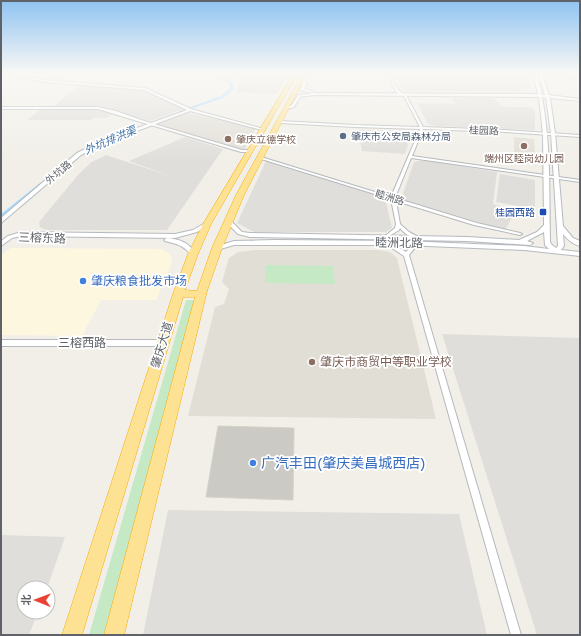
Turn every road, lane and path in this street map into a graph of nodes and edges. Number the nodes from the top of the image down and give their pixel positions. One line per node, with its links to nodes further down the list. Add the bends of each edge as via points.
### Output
1 (278, 102): 16 (highway, 肇庆大道)
2 (173, 103): 11 (street)
3 (280, 103): 12 (highway, via 284,104 280,113)
4 (290, 103): 10 (highway, 肇庆大道)
5 (296, 103): 10 (street)
6 (408, 103): 15 (street)
7 (542, 104): 17 (street)
8 (549, 104): 18 (street)
9 (1, 108): 13 (street, via 98,108)
10 (287, 108): 12 (highway, 肇庆大道)
11 (190, 110): 14 (street, 外坑路); 16 (street)
12 (281, 120): 15 (street, 桂园路, via 341,127); 20 (highway, 肇庆大道)
13 (145, 122): 14 (street, 睦洲路)
14 (152, 124): 20 (street, 睦洲路); 26 (street, 外坑路, via 103,142 80,154)
15 (422, 128): 17 (street, 桂园路); 21 (street)
16 (262, 129): 20 (highway, 肇庆大道)
17 (545, 133): 18 (street, 桂园路); 22 (street)
18 (553, 134): 19 (street, 桂园路); 23 (street)
19 (580, 136)
20 (254, 155): 25 (street, 睦洲路); 27 (highway); 28 (highway, 肇庆大道)
21 (410, 157): 22 (street); 25 (street)
22 (546, 176): 23 (street); 30 (street)
23 (556, 178): 24 (street); 31 (street)
24 (580, 181)
25 (393, 198): 29 (street); 32 (street, 睦洲路, via 476,224)
26 (1, 221)
27 (228, 221): 35 (street, 睦洲北路, via 240,233); 42 (highway)
28 (207, 224): 34 (street, 三榕东路, via 195,231 175,236); 46 (highway, 肇庆大道)
29 (398, 224): 36 (street, via 395,233); 37 (street)
30 (547, 225): 38 (street, via 532,237); 41 (street)
31 (560, 227): 40 (street, via 571,239); 44 (street)
32 (520, 234)
33 (1, 236): 34 (street)
34 (16, 236): 39 (street); 43 (street); 46 (street, 三榕东路, via 169,240 188,246)
35 (275, 239): 36 (street, 睦洲北路); 42 (street, 睦洲北路, via 234,243)
36 (387, 240): 37 (street, 睦洲北路); 48 (street)
37 (417, 241): 38 (street, 睦洲北路); 44 (street, 睦洲北路); 48 (street)
38 (517, 242): 41 (street, 睦洲北路)
39 (1, 244)
40 (580, 244)
41 (548, 245): 44 (street, 睦洲北路)
42 (217, 248): 50 (highway)
43 (1, 249)
44 (559, 249): 45 (street, 睦洲北路); 47 (street, 睦洲北路)
45 (580, 249)
46 (193, 254): 49 (highway, 肇庆大道)
47 (580, 254)
48 (406, 255): 55 (street)
49 (178, 294): 50 (highway); 52 (highway, 肇庆大道)
50 (201, 294): 54 (highway)
51 (1, 343): 52 (street, 三榕西路)
52 (163, 343): 53 (highway, 肇庆大道)
53 (72, 635)
54 (114, 635)
55 (516, 635)

